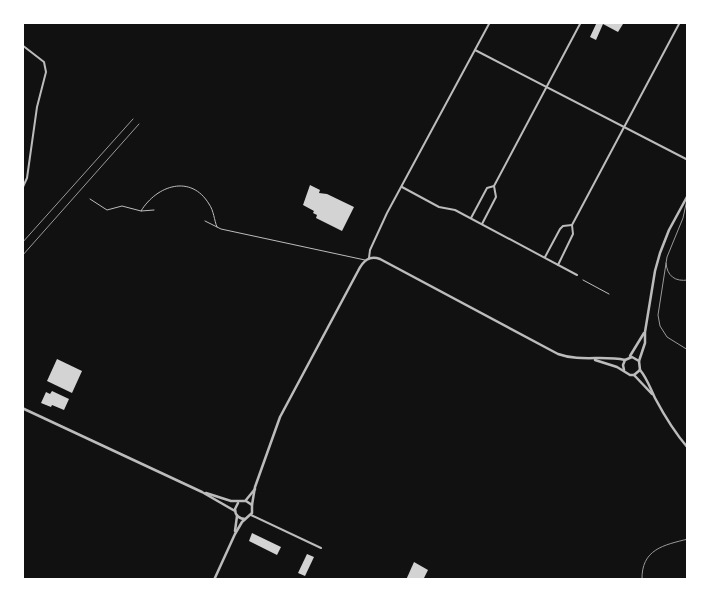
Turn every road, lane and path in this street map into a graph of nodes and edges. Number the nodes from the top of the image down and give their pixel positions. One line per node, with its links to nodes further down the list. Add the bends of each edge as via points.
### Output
1 (490, 22): 5 (street)
2 (581, 22): 6 (street)
3 (680, 22): 7 (street)
4 (22, 45): 11 (street, via 42,61 46,70 27,178)
5 (475, 50): 6 (street); 10 (street)
6 (547, 87): 7 (street); 9 (street)
7 (624, 128): 8 (street); 19 (street)
8 (688, 160)
9 (494, 186): 16 (street, via 487,188); 18 (street, via 496,197)
10 (402, 187): 16 (street, via 439,207 454,209); 21 (street)
11 (22, 189)
12 (688, 195): 28 (street, via 669,230 654,271)
13 (90, 199): 14 (street, via 106,210 122,206)
14 (141, 210): 15 (street); 20 (street, via 157,193 170,186 181,186 205,198)
15 (154, 210)
16 (471, 218): 18 (street)
17 (205, 222): 20 (street)
18 (482, 224): 22 (street)
19 (572, 225): 22 (street, via 560,229); 24 (street, via 573,234)
20 (217, 227): 23 (street)
21 (369, 258): 23 (street); 30 (street, via 380,259 554,353)
22 (545, 258): 24 (street)
23 (365, 260): 39 (street, via 280,417)
24 (558, 265): 25 (street)
25 (577, 275)
26 (582, 280): 27 (street)
27 (609, 294)
28 (644, 332): 29 (street); 32 (street, via 645,344)
29 (630, 357): 31 (street); 32 (street)
30 (591, 359): 31 (street); 33 (street)
31 (625, 360): 33 (street)
32 (639, 361): 34 (street)
33 (624, 370): 35 (street)
34 (640, 370): 35 (street); 36 (street)
35 (634, 375): 36 (street)
36 (655, 397): 38 (street)
37 (22, 408): 40 (street)
38 (688, 448)
39 (255, 487): 41 (street); 43 (street)
40 (202, 492): 42 (street); 44 (street)
41 (246, 501): 42 (street); 43 (street)
42 (240, 502): 44 (street)
43 (252, 505): 45 (street)
44 (235, 511): 46 (street)
45 (252, 515): 47 (street); 49 (street)
46 (237, 516): 47 (street); 48 (street)
47 (245, 519): 48 (street)
48 (234, 534): 50 (street)
49 (321, 548)
50 (214, 580)

